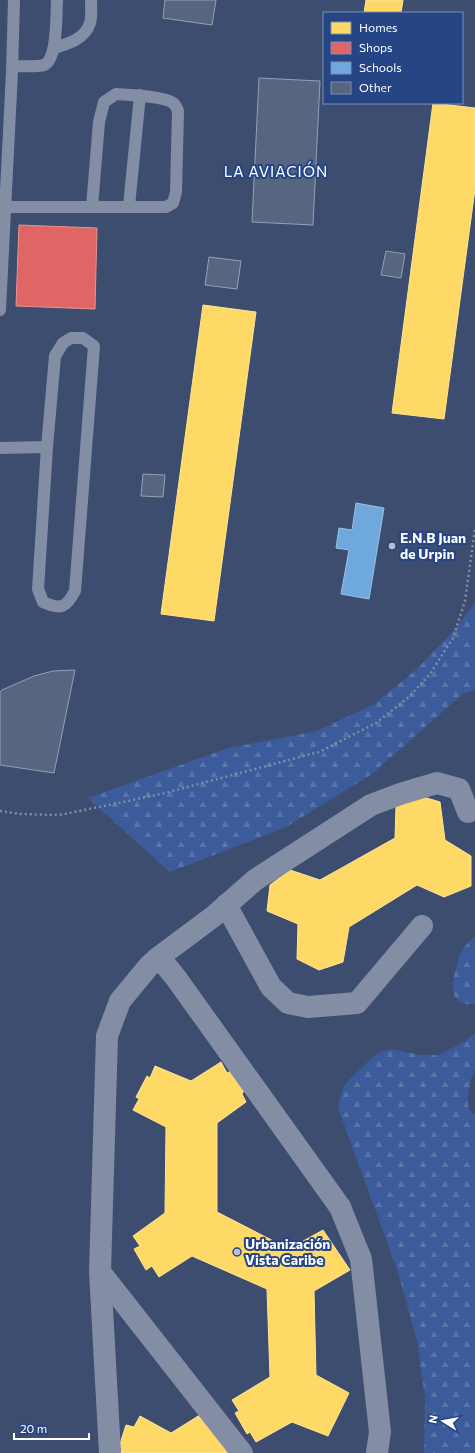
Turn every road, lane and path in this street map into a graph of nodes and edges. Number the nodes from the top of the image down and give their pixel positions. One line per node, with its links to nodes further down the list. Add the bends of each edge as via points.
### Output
1 (14, 0): 5 (lane)
2 (57, 0): 4 (lane)
3 (91, 0): 4 (lane, via 90,23 83,34 73,42)
4 (54, 48): 5 (lane, via 50,59 44,65)
5 (12, 66): 8 (lane)
6 (140, 95): 7 (lane); 7 (lane, via 169,100 175,104 178,111 176,192 173,203 166,207); 9 (lane, via 116,94 104,102 98,122)
7 (129, 206): 9 (lane)
8 (6, 207): 9 (lane); 10 (lane)
9 (92, 207)
10 (0, 310)
11 (47, 447): 11 (lane, via 38,589 43,602 63,607 70,602 74,591 94,346 83,338 71,338 63,343 55,356); 12 (lane)
12 (0, 448)
13 (475, 529): 14 (path, via 465,601 453,638 430,674 408,697 376,723 319,752 165,793 59,814)
14 (0, 811)
15 (468, 812): 16 (street, via 459,789 437,783 371,805 255,880)
16 (226, 905): 17 (street, via 271,987 288,1003 308,1007 357,1003); 18 (street)
17 (422, 926)
18 (159, 957): 19 (street, via 120,1001 107,1036); 22 (street, via 340,1207 361,1259 380,1432)
19 (100, 1272): 20 (street); 21 (street)
20 (110, 1453)
21 (242, 1453)
22 (378, 1453)

